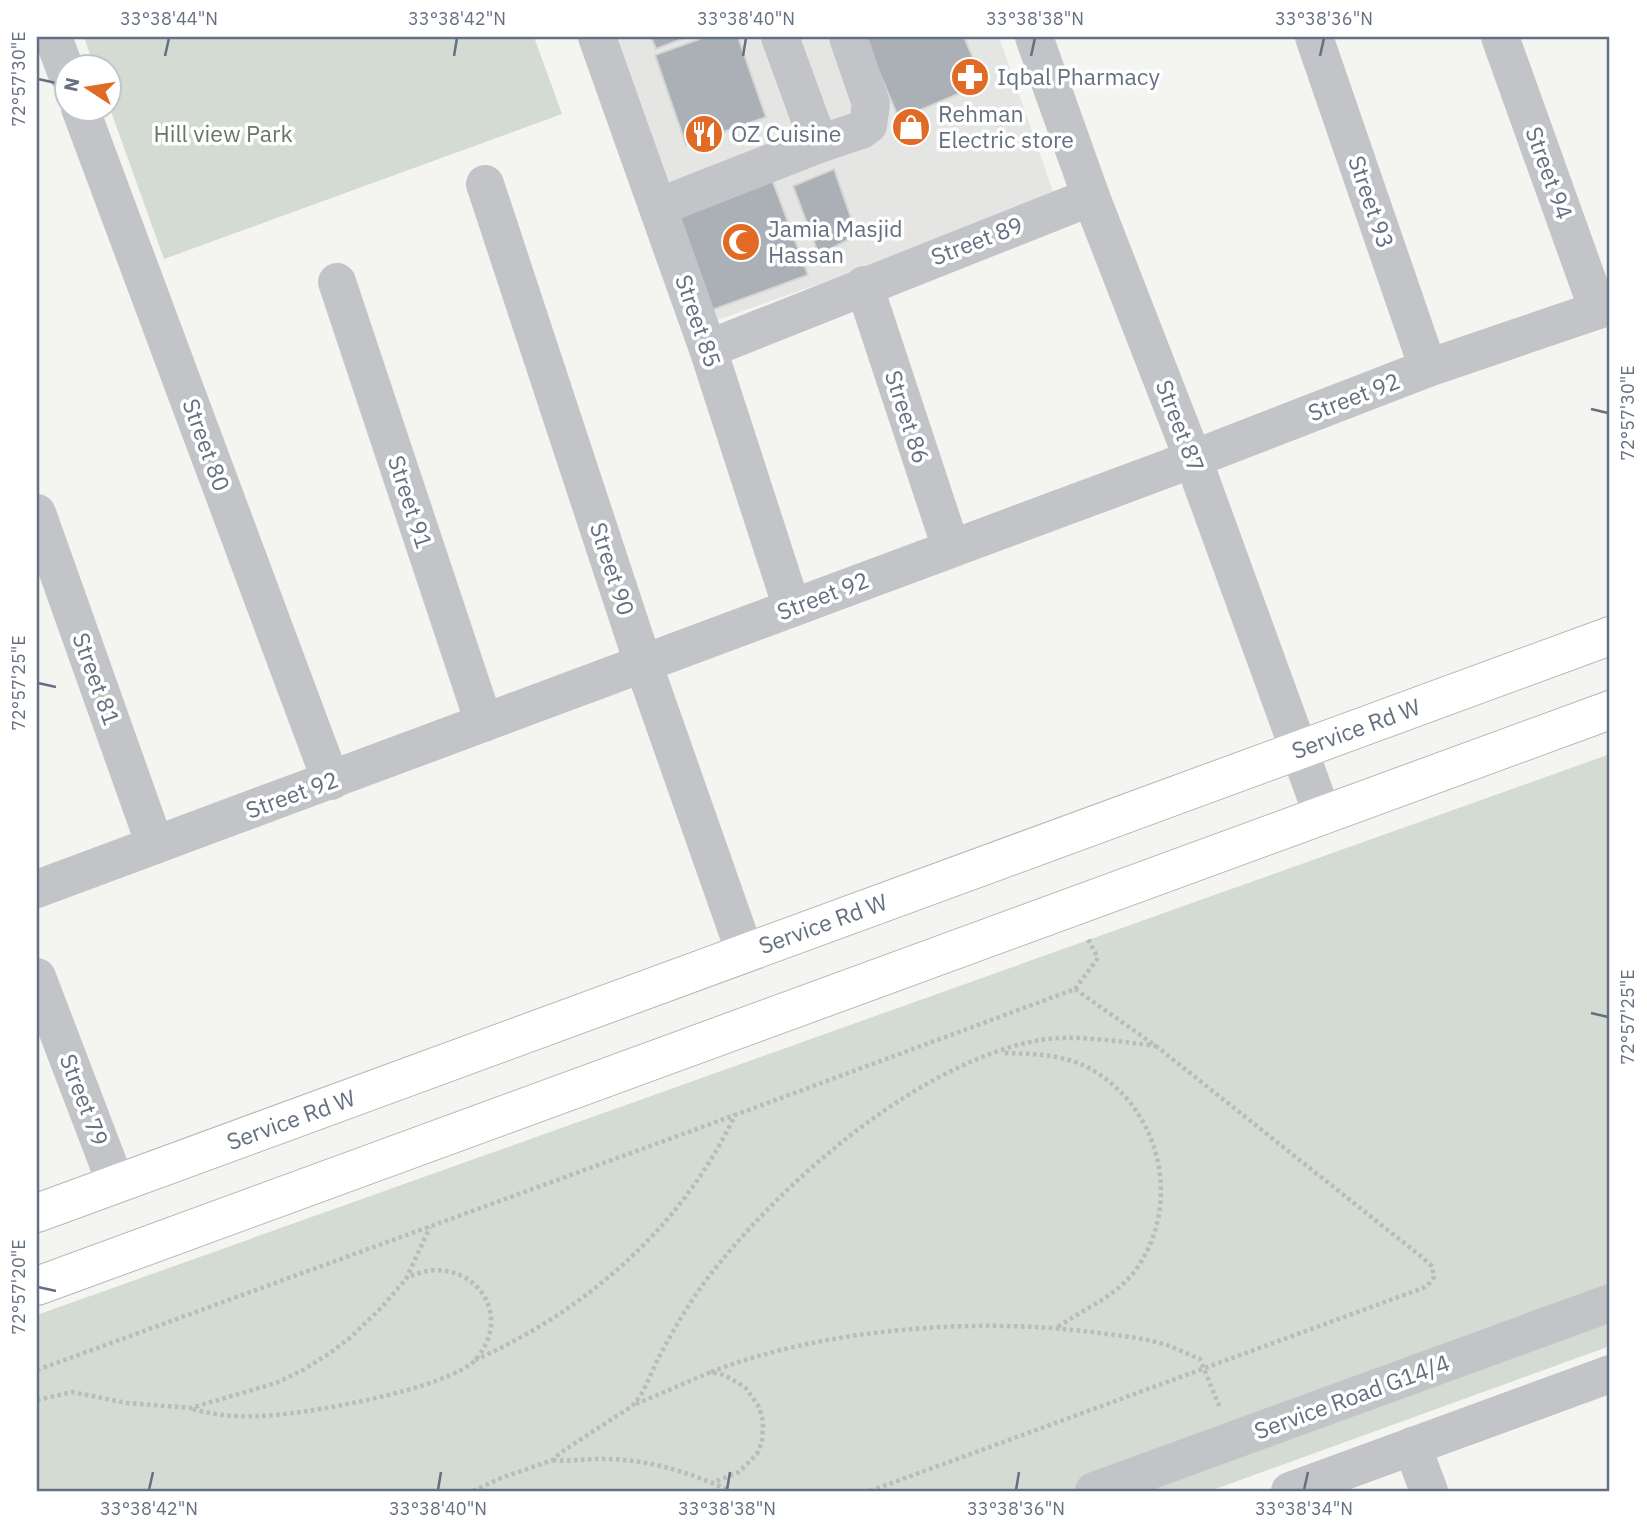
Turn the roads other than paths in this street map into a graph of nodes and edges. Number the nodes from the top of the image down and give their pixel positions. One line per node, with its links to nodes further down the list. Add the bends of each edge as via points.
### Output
1 (597, 37): 11 (street, Street 85)
2 (780, 37): 8 (street)
3 (848, 37): 8 (street, via 871,104 869,125)
4 (1034, 37): 10 (street, Street 87)
5 (1314, 37): 16 (street, Street 93)
6 (1500, 37): 14 (street, Street 94)
7 (85, 122): 26 (street, Street 80)
8 (819, 144): 11 (street)
9 (485, 184): 22 (street, Street 90)
10 (1091, 197): 13 (street, Street 89); 17 (street, Street 87)
11 (658, 207): 15 (street, Street 85)
12 (337, 282): 24 (street, Street 91)
13 (864, 285): 15 (street, Street 89); 19 (street, Street 86)
14 (1604, 308): 16 (street, Street 92)
15 (708, 349): 20 (street, Street 85)
16 (1428, 368): 17 (street, Street 92)
17 (1193, 459): 19 (street, Street 92); 25 (street, Street 87)
18 (37, 513): 28 (street, Street 81)
19 (951, 548): 20 (street, Street 92)
20 (792, 608): 22 (street, Street 92)
21 (1610, 636): 25 (main road, Service Rd W)
22 (643, 663): 24 (street, Street 92); 30 (street, Street 90)
23 (1610, 710): 27 (main road)
24 (484, 723): 26 (street, Street 92)
25 (1299, 750): 27 (street, Street 87); 30 (main road, Service Rd W)
26 (331, 781): 28 (street, Street 92)
27 (1323, 816): 34 (main road)
28 (155, 845): 29 (street, Street 92)
29 (37, 889)
30 (745, 953): 32 (main road, Service Rd W)
31 (37, 977): 32 (street, Street 79)
32 (116, 1184): 33 (main road, Service Rd W)
33 (37, 1213)
34 (37, 1286)
35 (1610, 1303): 38 (street, Service Road G14/4)
36 (1610, 1374): 37 (street)
37 (1412, 1446): 39 (street); 40 (street)
38 (1094, 1491)
39 (1290, 1491)
40 (1429, 1491)

